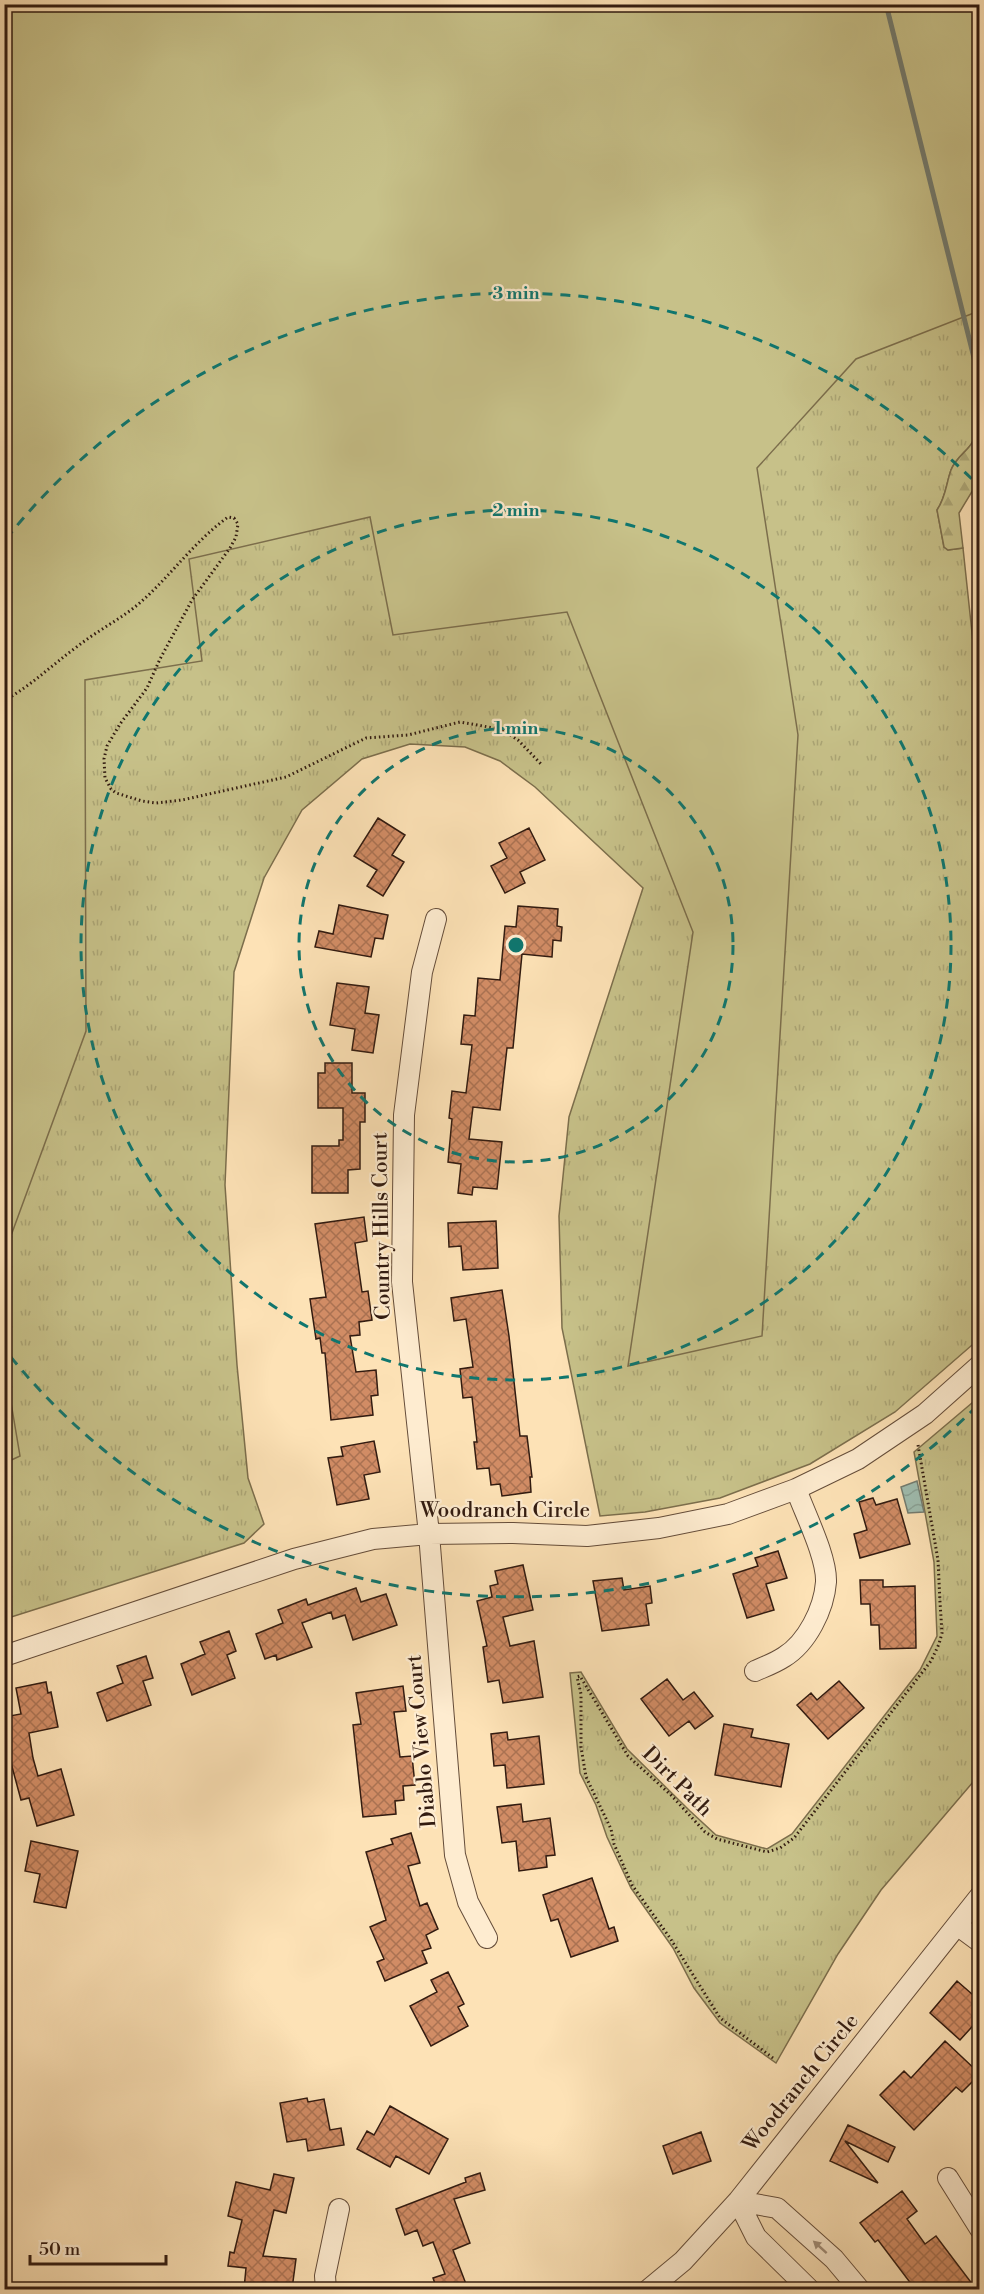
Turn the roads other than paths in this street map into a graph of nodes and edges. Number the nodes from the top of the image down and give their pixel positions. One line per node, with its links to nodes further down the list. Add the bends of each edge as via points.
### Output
1 (436, 919): 4 (street, Country Hills Court, via 422,972 404,1116 402,1282)
2 (980, 1365): 3 (street, Woodranch Circle, via 925,1414 858,1459)
3 (796, 1489): 4 (street, Woodranch Circle, via 728,1514 659,1528 587,1536); 6 (street, via 820,1552 826,1581 807,1635 785,1657)
4 (429, 1534): 5 (street, Woodranch Circle, via 373,1539 294,1559); 9 (street, Diablo View Court, via 455,1855 468,1902)
5 (4, 1656)
6 (755, 1671)
7 (980, 1896): 8 (street, Woodranch Circle)
8 (957, 1925): 10 (street); 12 (street, Woodranch Circle)
9 (487, 1938)
10 (980, 1942)
11 (948, 2178): 14 (street)
12 (738, 2200): 16 (street, Woodranch Circle, via 683,2261); 17 (street, via 756,2237); 18 (street, one-way to 12, via 834,2259 777,2208)
13 (339, 2209): 15 (street)
14 (980, 2229)
15 (326, 2289)
16 (648, 2289)
17 (810, 2289)
18 (860, 2289)

